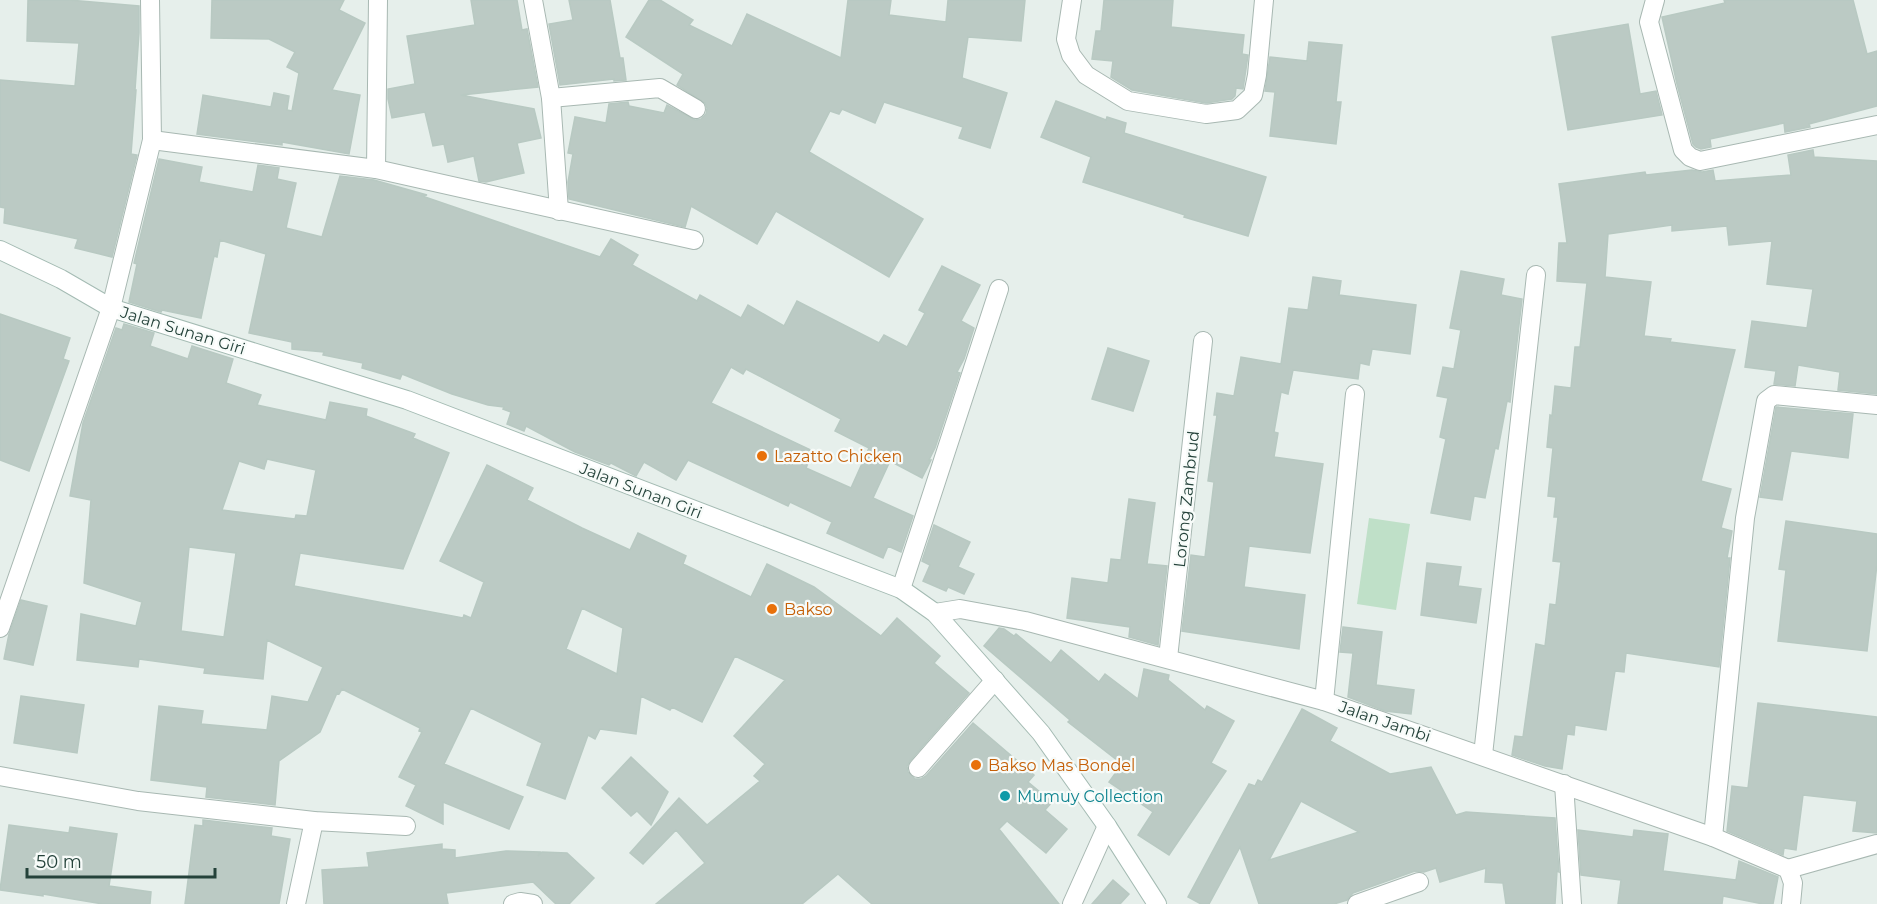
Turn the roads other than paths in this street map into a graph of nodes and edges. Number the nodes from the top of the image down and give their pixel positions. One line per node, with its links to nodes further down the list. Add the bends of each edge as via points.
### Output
1 (150, 0): 10 (street)
2 (378, 0): 11 (street)
3 (534, 0): 7 (street)
4 (1072, 0): 5 (street, via 1066,39 1071,55 1086,75 1128,101 1206,114 1237,110 1253,95)
5 (1264, 0)
6 (1655, 0): 9 (street, via 1648,22 1683,150 1690,157 1701,161)
7 (551, 98): 8 (street, via 660,87); 12 (street)
8 (696, 109)
9 (1877, 125)
10 (152, 140): 11 (street); 17 (street)
11 (376, 169): 12 (street)
12 (559, 211): 13 (street)
13 (694, 240)
14 (0, 250): 17 (street, Jalan Sunan Giri)
15 (1536, 275): 27 (street)
16 (999, 289): 21 (street)
17 (111, 308): 21 (street, Jalan Sunan Giri, via 407,400); 23 (street)
18 (1203, 341): 24 (street, Lorong Zambrud)
19 (1355, 394): 26 (street)
20 (1877, 405): 34 (street, via 1774,395 1766,401 1744,518)
21 (901, 589): 22 (street, Jalan Sunan Giri)
22 (935, 614): 24 (street, Jalan Jambi, via 960,609 986,613); 25 (street, Jalan Sunan Giri)
23 (0, 628)
24 (1168, 658): 26 (street, Jalan Jambi)
25 (995, 680): 28 (street); 33 (street, Jalan Sunan Giri, via 1041,733)
26 (1324, 700): 27 (street, Jalan Jambi)
27 (1482, 755): 30 (street, Jalan Jambi)
28 (918, 768)
29 (0, 776): 31 (street, via 138,801)
30 (1564, 784): 34 (street, Jalan Jambi); 44 (street)
31 (314, 821): 32 (street); 38 (street)
32 (406, 826)
33 (1107, 826): 41 (street); 42 (street, Jalan Sunan Giri)
34 (1713, 837): 36 (street, Jalan Jambi)
35 (1877, 844): 36 (street)
36 (1788, 869): 45 (street, via 1793,883)
37 (1419, 882): 43 (street)
38 (297, 904)
39 (513, 904): 40 (street)
40 (533, 904)
41 (1072, 904)
42 (1156, 904)
43 (1357, 904)
44 (1572, 904)
45 (1791, 904)

